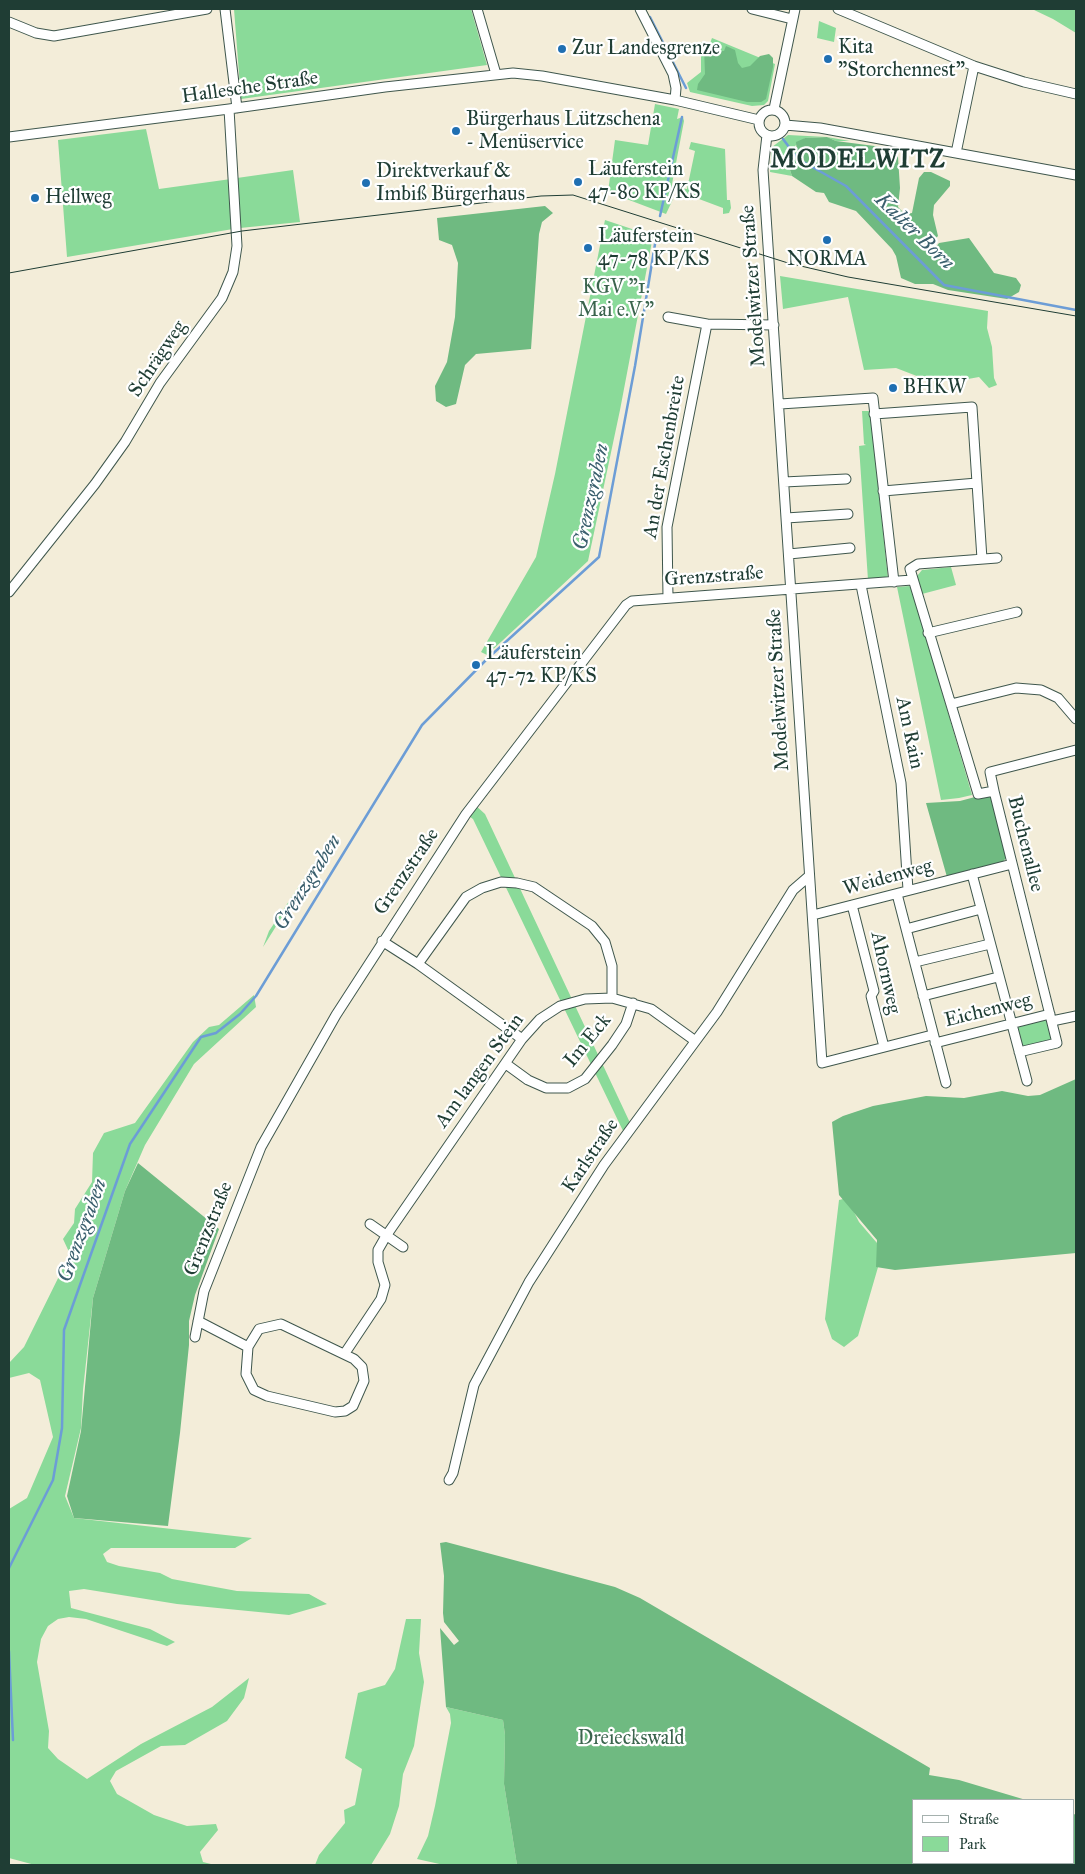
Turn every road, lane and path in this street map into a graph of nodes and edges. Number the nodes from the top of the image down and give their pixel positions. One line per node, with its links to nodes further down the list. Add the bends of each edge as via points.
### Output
1 (207, 9): 9 (street, via 54,36)
2 (226, 9): 14 (street, Schrägweg)
3 (477, 9): 11 (street)
4 (752, 9): 8 (street)
5 (795, 9): 8 (street)
6 (838, 9): 10 (street)
7 (643, 10): 13 (street, via 673,74)
8 (792, 19): 15 (street)
9 (9, 22)
10 (974, 66): 12 (street); 20 (street)
11 (496, 74): 13 (street, Hallesche Straße, via 542,76); 14 (street, Hallesche Straße)
12 (1076, 94)
13 (675, 100): 16 (street, Hallesche Straße)
14 (233, 109): 19 (street, Hallesche Straße); 41 (street, Schrägweg, via 237,246 233,272 222,298 160,383 95,484)
15 (774, 110): 16 (street, via 766,111); 17 (street, via 782,113)
16 (759, 120): 18 (street, via 760,129)
17 (785, 125): 18 (street, via 778,134); 20 (street, via 820,128)
18 (767, 135): 24 (street, Modelwitzer Straße, via 763,170)
19 (9, 137)
20 (956, 153): 21 (street)
21 (1076, 175)
22 (668, 317): 23 (street)
23 (707, 324): 24 (street); 42 (street, An der Eschenbreite, via 667,527)
24 (774, 325): 25 (street, Modelwitzer Straße)
25 (780, 404): 26 (street, via 873,398); 28 (street, Modelwitzer Straße)
26 (874, 414): 29 (street, via 972,407); 30 (street)
27 (846, 479): 28 (street)
28 (784, 482): 32 (street, Modelwitzer Straße)
29 (977, 483): 30 (street); 36 (street)
30 (883, 491): 38 (street)
31 (848, 514): 32 (street)
32 (786, 518): 34 (street, Modelwitzer Straße)
33 (850, 548): 34 (street)
34 (789, 554): 40 (street, Modelwitzer Straße)
35 (997, 558): 36 (street)
36 (982, 559): 37 (street, via 918,564 910,570)
37 (912, 580): 38 (street, Grenzstraße); 44 (street, Buchenallee)
38 (894, 582): 39 (street, Grenzstraße)
39 (861, 585): 40 (street, Grenzstraße); 52 (street, Am Rain, via 901,783)
40 (791, 590): 42 (street, Grenzstraße); 51 (street, Modelwitzer Straße)
41 (9, 592)
42 (668, 598): 58 (street, Grenzstraße, via 632,600 626,605 466,814)
43 (1017, 612): 44 (street)
44 (928, 633): 45 (street, Buchenallee)
45 (951, 704): 46 (street, via 1016,688 1041,690 1058,698); 48 (street, Buchenallee, via 978,794)
46 (1076, 719)
47 (1076, 750): 48 (street, via 990,772)
48 (994, 791): 49 (street, Buchenallee)
49 (1012, 864): 50 (street, Weidenweg); 67 (street, Buchenallee)
50 (972, 874): 52 (street, Weidenweg); 55 (street)
51 (808, 877): 56 (street, Modelwitzer Straße); 71 (street, Karlstraße, via 793,890 717,1012)
52 (908, 890): 53 (street, Weidenweg)
53 (897, 894): 54 (street, Weidenweg); 57 (street)
54 (852, 906): 56 (street, Weidenweg); 72 (street, Ahornweg, via 874,990 871,996)
55 (981, 909): 57 (street); 59 (street)
56 (813, 915): 74 (street, Modelwitzer Straße)
57 (906, 928): 60 (street)
58 (382, 941): 61 (street); 81 (street, Grenzstraße, via 262,1147 204,1291)
59 (990, 944): 60 (street); 62 (street)
60 (915, 962): 63 (street)
61 (418, 964): 64 (street, via 466,897 501,882 517,883 534,888 592,926 605,942 612,966); 69 (street)
62 (998, 977): 63 (street); 68 (street)
63 (923, 996): 70 (street)
64 (612, 998): 65 (street, Am langen Stein); 69 (street, Am langen Stein, via 586,999 560,1006 540,1019)
65 (633, 1003): 71 (street, Am langen Stein, via 651,1009); 75 (street, Im Eck, via 626,1024 612,1045 585,1079 568,1088 546,1088)
66 (1076, 1016): 67 (street, Eichenweg)
67 (1051, 1018): 68 (street, Eichenweg); 73 (street, Buchenallee, via 1057,1043)
68 (1011, 1024): 70 (street, Eichenweg); 73 (street)
69 (522, 1039): 75 (street, Am langen Stein)
70 (934, 1039): 72 (street, Eichenweg); 77 (street)
71 (694, 1040): 85 (street, Karlstraße, via 604,1165 529,1282 474,1385)
72 (884, 1047): 74 (street, Eichenweg)
73 (1019, 1052): 76 (street)
74 (822, 1063)
75 (506, 1064): 79 (street, Am langen Stein)
76 (1027, 1081)
77 (946, 1082)
78 (370, 1224): 79 (street)
79 (386, 1236): 80 (street); 84 (street, Am langen Stein, via 378,1250 384,1285 381,1299)
80 (403, 1247)
81 (198, 1321): 82 (street, Grenzstraße); 83 (street)
82 (195, 1337)
83 (248, 1347): 84 (street, via 259,1329 281,1324); 84 (street, via 246,1374 254,1390 335,1412 353,1406 364,1381 362,1367)
84 (346, 1353)
85 (449, 1480)

